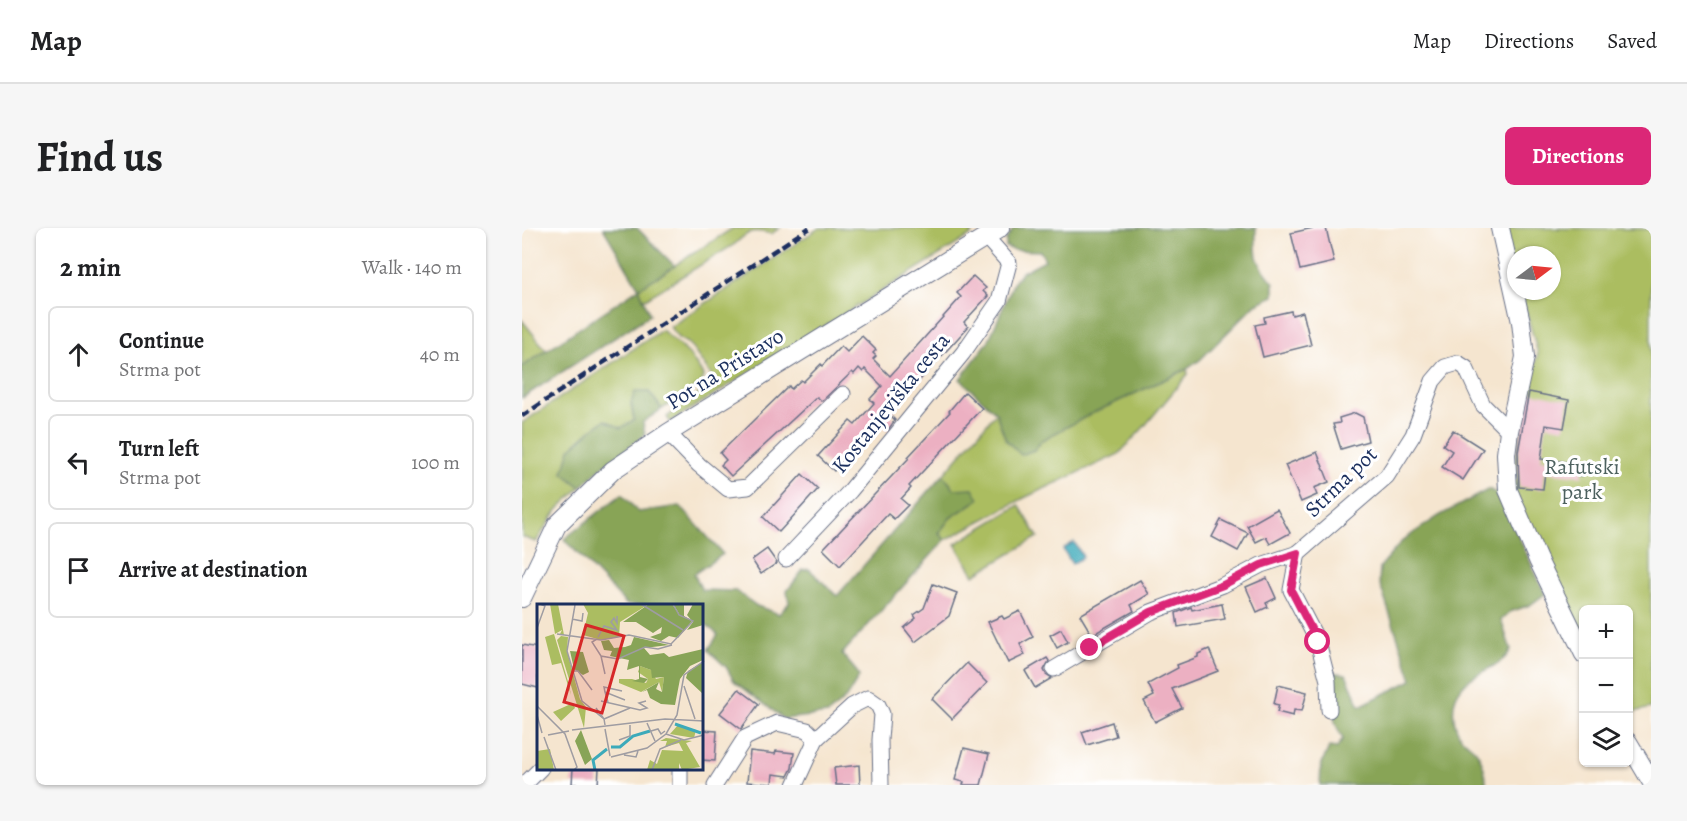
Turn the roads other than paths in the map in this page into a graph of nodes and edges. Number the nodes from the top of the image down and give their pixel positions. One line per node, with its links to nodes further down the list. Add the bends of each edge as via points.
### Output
1 (1500, 228): 4 (street, via 1525,357)
2 (993, 233): 5 (street, Pot na Pristavo); 7 (street, Kostanjeviška cesta, via 1009,262 999,301 963,353 850,491)
3 (843, 394): 5 (street, Kostanjeviška cesta, via 748,487 728,489)
4 (1509, 431): 6 (street, Strma pot, via 1483,405 1466,368 1458,363 1445,367 1433,381 1413,435 1387,476); 9 (street, via 1508,490)
5 (668, 433): 8 (street, Pot na Pristavo, via 613,470 557,525)
6 (1298, 553): 10 (street, Strma pot, via 1151,612); 11 (street, via 1291,590 1318,642 1328,681)
7 (786, 559)
8 (522, 598)
9 (1579, 644)
10 (1054, 669)
11 (1329, 710)
12 (816, 739): 17 (street, via 807,730 777,723 745,738); 18 (street); 19 (street, via 852,706 868,698 878,705 882,714)
13 (1633, 749): 15 (street)
14 (538, 770): 16 (street)
15 (1651, 782)
16 (524, 785)
17 (715, 785)
18 (795, 785)
19 (881, 785)

